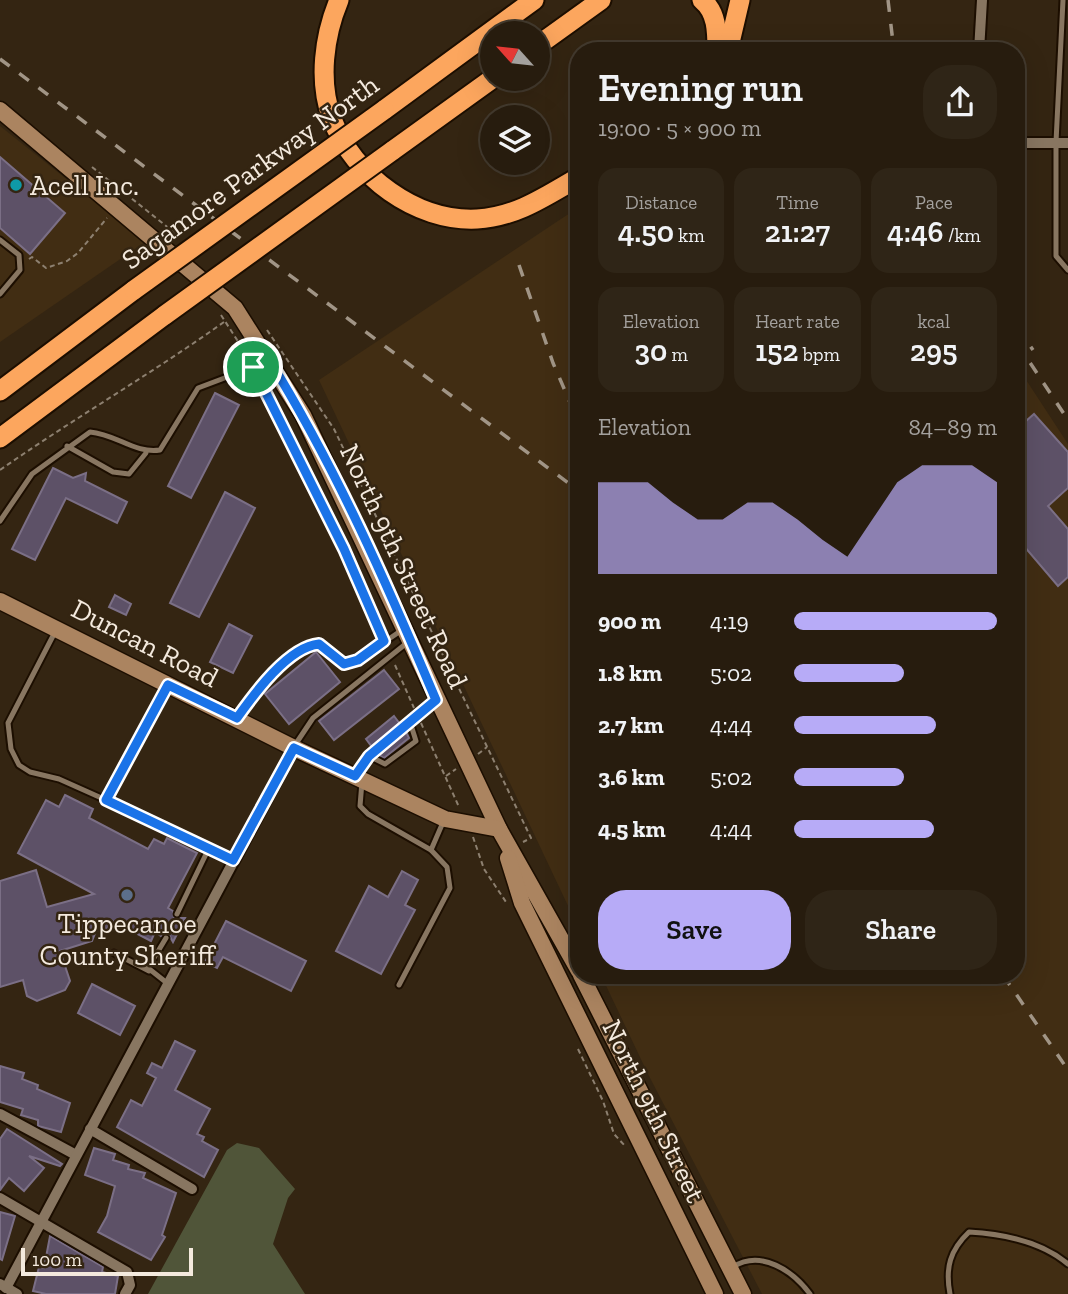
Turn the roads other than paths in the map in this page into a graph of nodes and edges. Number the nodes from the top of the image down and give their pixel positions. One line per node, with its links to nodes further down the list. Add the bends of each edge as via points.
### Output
1 (339, 0): 16 (highway, via 328,28 325,91 332,120 379,185 426,210 477,219 518,212)
2 (534, 0): 21 (highway, Sagamore Parkway North, bridge)
3 (601, 0): 8 (highway)
4 (702, 0): 9 (highway, via 710,7)
5 (740, 0): 10 (highway)
6 (982, 0): 11 (street)
7 (1063, 0): 15 (lane)
8 (550, 37)
9 (717, 42)
10 (730, 42)
11 (980, 42)
12 (480, 88): 22 (highway, bridge)
13 (0, 110): 20 (main road, North 9th Street Road, via 235,308)
14 (1025, 143): 15 (street)
15 (1062, 143): 18 (lane, via 1056,256)
16 (570, 182)
17 (0, 240): 19 (lane, via 19,255 20,268)
18 (1068, 270)
19 (0, 294)
20 (270, 361): 24 (lane, via 198,388 160,450); 28 (main road, North 9th Street Road, via 340,487)
21 (0, 391)
22 (0, 438)
23 (67, 446): 24 (lane, via 90,432 104,433); 24 (lane, via 113,472 128,474); 25 (lane, via 32,474)
24 (146, 453)
25 (0, 520)
26 (0, 601): 27 (main road, Duncan Road)
27 (56, 628): 29 (main road, Duncan Road); 36 (lane, via 8,723 11,749 19,765 30,772)
28 (408, 634): 30 (main road, North 9th Street Road); 31 (lane, via 384,641 358,660 344,664 319,644 307,645 265,682); 33 (lane, via 390,656 313,718)
29 (168, 685): 31 (main road, Duncan Road); 36 (lane)
30 (436, 700): 32 (lane); 38 (main road, North 9th Street Road)
31 (237, 718): 33 (main road, Duncan Road)
32 (410, 722): 34 (lane); 34 (lane, via 416,741 385,764)
33 (294, 748): 35 (main road, Duncan Road); 41 (street)
34 (369, 756): 35 (lane)
35 (359, 778): 37 (main road, Duncan Road); 40 (lane, via 360,806 383,825)
36 (106, 800): 39 (lane)
37 (445, 819): 38 (main road, Duncan Road); 40 (lane)
38 (499, 829): 45 (main road, North 9th Street); 61 (main road, North 9th Street, via 522,903)
39 (209, 848): 41 (lane); 42 (lane)
40 (432, 850): 49 (lane, via 447,867 450,888)
41 (233, 860): 47 (street)
42 (177, 914)
43 (166, 938): 46 (lane)
44 (114, 953): 46 (lane)
45 (570, 955)
46 (149, 971): 47 (lane)
47 (168, 984): 51 (street)
48 (586, 984): 57 (main road, North 9th Street)
49 (400, 985)
50 (0, 1114): 52 (street)
51 (90, 1129): 52 (street); 53 (street)
52 (76, 1155): 55 (street)
53 (192, 1189)
54 (0, 1198): 55 (street)
55 (42, 1223): 58 (street); 60 (street, via 127,1272 130,1284)
56 (1068, 1264): 64 (lane, via 1054,1252 1027,1242 969,1232 957,1243 948,1262)
57 (730, 1269): 62 (main road, North 9th Street); 63 (lane, via 752,1259 766,1261 784,1269)
58 (3, 1286): 59 (street)
59 (17, 1294)
60 (125, 1294)
61 (715, 1294)
62 (743, 1294)
63 (810, 1294)
64 (950, 1294)

